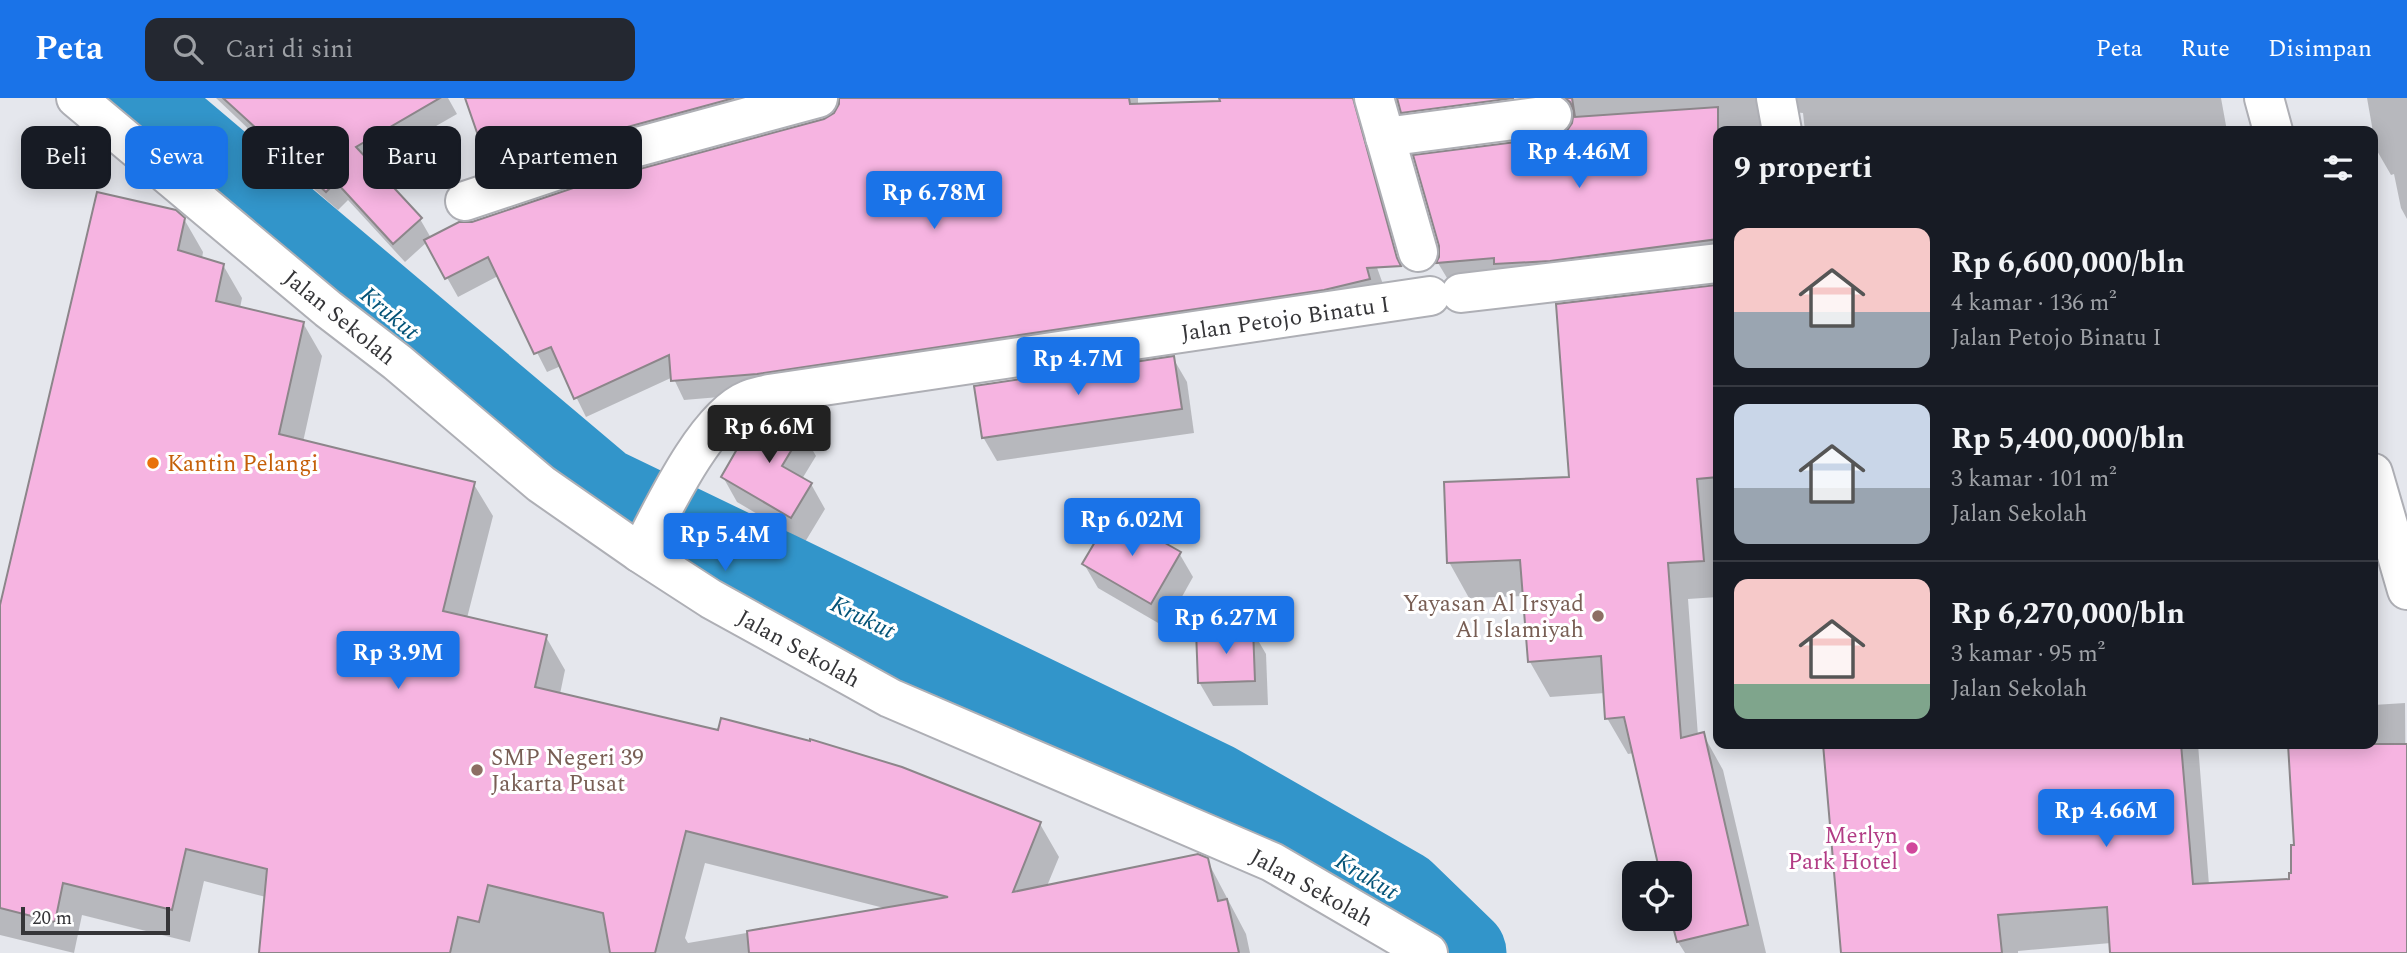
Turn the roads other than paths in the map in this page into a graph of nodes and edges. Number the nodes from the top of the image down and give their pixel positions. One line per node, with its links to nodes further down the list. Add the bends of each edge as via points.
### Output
1 (76, 98): 14 (street, Jalan Sekolah, via 541,484)
2 (818, 98): 10 (street, via 582,162)
3 (1374, 98): 9 (street)
4 (1776, 98): 7 (street)
5 (2263, 98): 8 (street)
6 (1552, 115): 9 (street)
7 (1781, 126)
8 (2271, 126)
9 (1385, 137): 11 (street)
10 (465, 201)
11 (1418, 251)
12 (1713, 264): 14 (street, Jalan Petojo Binatu I, via 1446,295 769,394 746,400 722,419 684,472)
13 (2378, 490): 15 (street)
14 (647, 540): 16 (street, Jalan Sekolah, via 711,598 890,698 1272,862)
15 (2407, 590)
16 (1428, 953)

